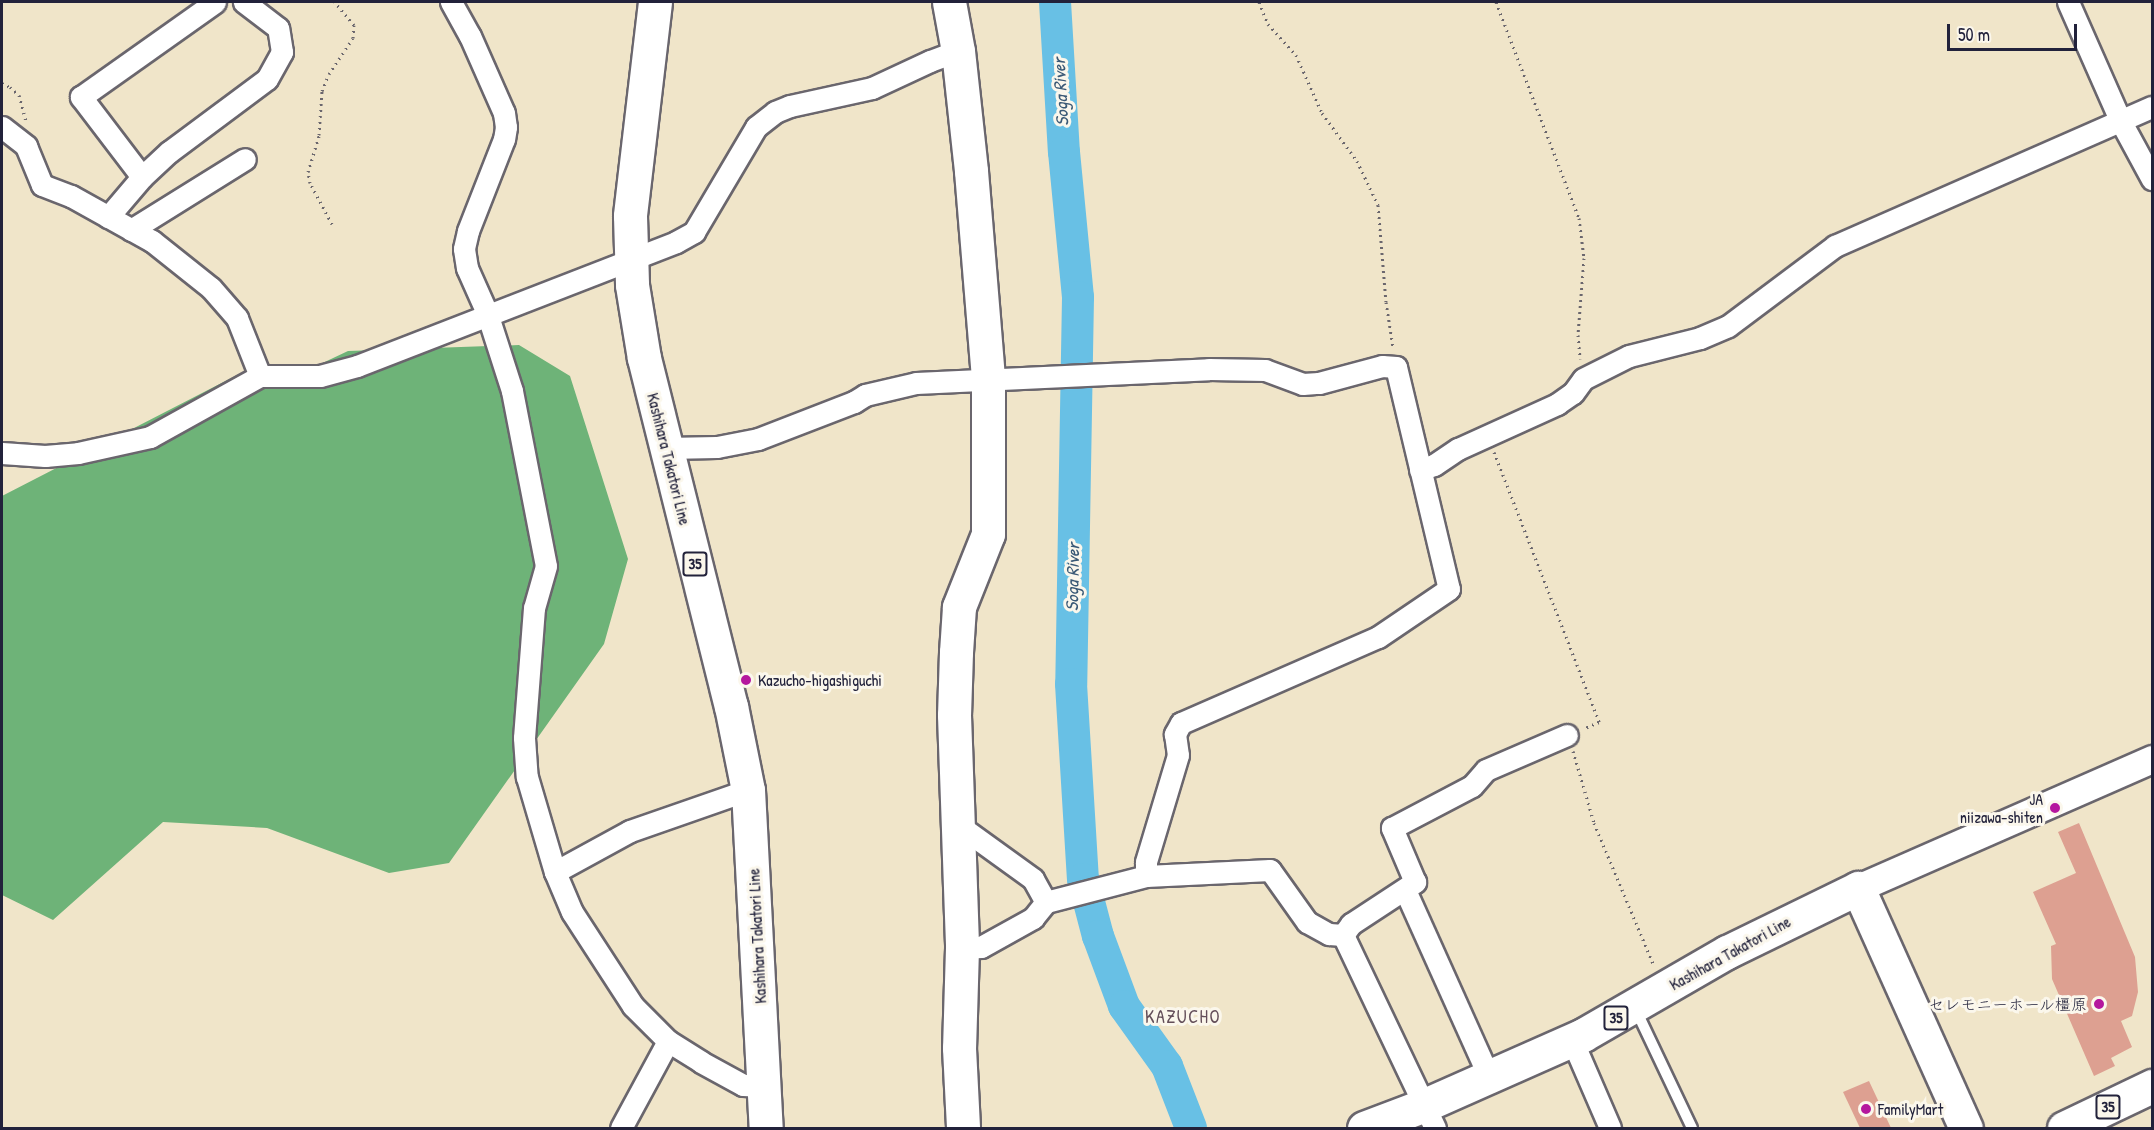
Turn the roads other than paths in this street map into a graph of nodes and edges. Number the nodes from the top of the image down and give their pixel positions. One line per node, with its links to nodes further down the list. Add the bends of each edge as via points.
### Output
1 (215, 2): 12 (street, via 81,97)
2 (244, 2): 12 (street, via 278,28 282,52 267,79)
3 (452, 2): 17 (street, via 504,113 504,140 464,249 467,268)
4 (655, 2): 16 (main road, Kashihara Takatori Line / 35, via 632,196)
5 (949, 2): 7 (main road)
6 (2068, 2): 9 (street)
7 (958, 51): 16 (street, via 872,88 775,112 756,127 694,232); 19 (main road)
8 (2152, 107): 9 (street)
9 (2121, 122): 13 (street); 22 (street, via 1835,246 1728,326 1700,338 1629,356 1583,379 1573,393 1557,404)
10 (2, 127): 14 (street, via 26,146 42,185)
11 (245, 159): 15 (street)
12 (142, 177): 14 (street)
13 (2152, 179)
14 (108, 217): 15 (street)
15 (131, 230): 18 (street, via 152,241 211,288 237,318)
16 (630, 258): 17 (street); 20 (main road, Kashihara Takatori Line / 35, via 644,358)
17 (487, 314): 18 (street, via 357,366 320,376); 27 (street, via 512,392 546,566 534,608 524,738 527,777)
18 (260, 376): 21 (street, via 150,437 78,453)
19 (988, 380): 20 (street, via 916,383 865,394 854,402 758,439 717,447); 22 (street, via 1209,369 1265,370 1303,384 1382,366 1396,367); 26 (main road, via 988,534 958,607 954,715)
20 (666, 448): 25 (main road, Kashihara Takatori Line / 35)
21 (2, 453)
22 (1420, 470): 28 (street, via 1449,589 1378,637 1181,723 1175,734 1178,755 1146,862)
23 (1567, 735): 30 (street, via 1486,770 1472,786 1392,828 1415,882)
24 (2152, 759): 29 (street)
25 (748, 790): 27 (street, via 630,831); 38 (main road, Kashihara Takatori Line / 35)
26 (957, 824): 31 (street, via 1033,879); 33 (main road)
27 (555, 872): 36 (street, via 572,912 633,1006)
28 (1137, 879): 31 (street); 32 (street, via 1270,870 1307,922 1329,934)
29 (1858, 888): 34 (main road, Kashihara Takatori Line / 35, via 1727,952); 47 (main road)
30 (1405, 890): 32 (street, via 1352,924); 37 (street)
31 (1050, 900): 33 (street, via 1033,918 981,947)
32 (1343, 935): 40 (street)
33 (962, 948): 43 (main road, via 959,1048)
34 (1635, 1007): 35 (main road, Kashihara Takatori Line / 35); 46 (lane)
35 (1572, 1040): 37 (main road, Kashihara Takatori Line / 35); 45 (street)
36 (668, 1041): 38 (street, via 743,1085); 41 (street)
37 (1489, 1077): 40 (main road, Kashihara Takatori Line / 35)
38 (764, 1086): 42 (main road, Kashihara Takatori Line / 35)
39 (2152, 1086): 48 (main road, 35)
40 (1430, 1117): 44 (main road, Kashihara Takatori Line / 35)
41 (621, 1128)
42 (766, 1128)
43 (963, 1128)
44 (1364, 1128)
45 (1610, 1128)
46 (1692, 1128)
47 (1966, 1128)
48 (2064, 1128)

